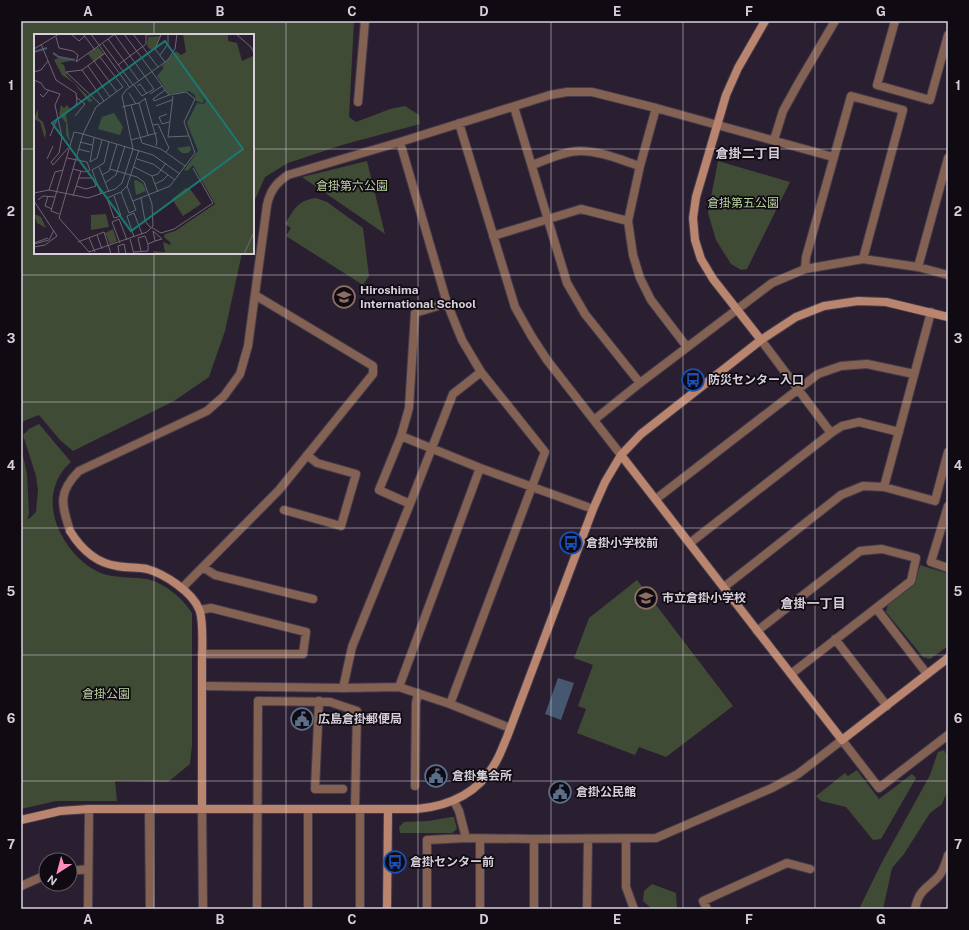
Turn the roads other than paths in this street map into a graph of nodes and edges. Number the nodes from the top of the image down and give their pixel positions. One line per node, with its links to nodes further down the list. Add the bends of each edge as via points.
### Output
1 (365, 21): 6 (street)
2 (766, 21): 10 (street, via 738,68)
3 (835, 21): 11 (street, via 783,111)
4 (895, 21): 5 (street, via 877,85 930,100)
5 (948, 35)
6 (358, 102)
7 (514, 107): 8 (street, via 550,95 592,92); 9 (street); 15 (street)
8 (656, 108): 10 (street); 16 (street)
9 (459, 123): 12 (street); 19 (street)
10 (717, 124): 11 (street); 26 (street, via 696,196 693,218 695,240 701,259)
11 (774, 140): 13 (street)
12 (400, 142): 24 (street, via 288,175 274,186 267,205); 25 (street)
13 (833, 157): 20 (street, via 851,96 903,110); 22 (street)
14 (948, 158): 21 (street)
15 (532, 164): 16 (street, via 579,151 594,152); 17 (street)
16 (640, 166): 18 (street)
17 (548, 219): 18 (street, via 582,209); 19 (street); 33 (street, via 567,283 585,314)
18 (628, 221): 30 (street, via 633,255 640,278 651,300)
19 (494, 236): 35 (street, via 515,307 532,337)
20 (863, 259): 21 (street); 22 (street)
21 (918, 267): 23 (street)
22 (805, 269): 26 (street, via 772,283)
23 (948, 275)
24 (255, 296): 41 (street, via 373,366 373,374); 55 (street, via 248,346 240,374 224,396 207,411 79,472 69,481 64,493 63,508 70,531 76,542 88,553 100,561 116,566 156,572)
25 (448, 303): 31 (street, via 462,340); 38 (street, via 415,313 409,408)
26 (736, 310): 29 (street); 30 (street)
27 (931, 312): 28 (street); 29 (street, via 886,302 858,301 824,306 796,317); 32 (street)
28 (948, 317)
29 (761, 340): 34 (street); 42 (street, via 641,434)
30 (686, 347): 33 (street)
31 (481, 372): 39 (street, via 452,394); 44 (street, via 545,452)
32 (914, 374): 34 (street, via 867,364 841,366 818,374); 36 (street)
33 (640, 383): 35 (street)
34 (798, 389): 37 (street); 46 (street)
35 (594, 420): 42 (street)
36 (899, 432): 37 (street, via 859,422 842,426); 45 (street)
37 (831, 433): 51 (street)
38 (401, 436): 39 (street); 47 (street, via 380,490)
39 (432, 448): 43 (street); 47 (street)
40 (948, 452): 45 (street, via 935,501)
41 (307, 455): 50 (street, via 316,463 356,474 341,526); 52 (street, via 279,490)
42 (622, 455): 46 (street); 49 (street, via 605,482)
43 (480, 468): 44 (street); 66 (street)
44 (533, 487): 49 (street); 70 (street)
45 (884, 487): 54 (street, via 863,486 841,495)
46 (656, 499): 51 (street)
47 (410, 504): 67 (street, via 352,647)
48 (948, 506): 53 (street, via 931,562)
49 (593, 509): 72 (street)
50 (284, 510)
51 (690, 543): 54 (street)
52 (203, 567): 55 (street); 56 (street, via 216,575)
53 (948, 568)
54 (724, 587): 59 (street)
55 (182, 588): 58 (street, via 193,598)
56 (312, 600)
57 (876, 608): 59 (street, via 910,581 916,558 882,549 860,551); 60 (street); 64 (street)
58 (200, 610): 61 (street); 61 (street, via 211,608 306,632 303,654)
59 (758, 630): 63 (street)
60 (835, 640): 63 (street); 71 (street)
61 (202, 654): 65 (street)
62 (948, 658): 64 (street)
63 (791, 674): 74 (street)
64 (927, 674): 71 (street)
65 (202, 686): 67 (street); 79 (street)
66 (399, 687): 67 (street); 68 (street)
67 (343, 688)
68 (418, 693): 70 (street); 75 (street)
69 (319, 701): 76 (street, via 315,789); 80 (street, via 258,701); 82 (street, via 357,711)
70 (450, 704): 72 (street)
71 (887, 706): 74 (street)
72 (510, 728): 77 (street, via 494,765 483,780)
73 (948, 735): 74 (street, via 879,788)
74 (842, 740): 88 (street, via 798,774 772,788 656,838)
75 (415, 786)
76 (343, 789)
77 (454, 801): 84 (street, via 433,808); 86 (street)
78 (89, 809): 83 (street); 85 (street, via 60,811); 92 (street)
79 (202, 809): 80 (street); 83 (street); 99 (street)
80 (256, 809): 81 (street); 100 (street)
81 (308, 809): 82 (street); 101 (street)
82 (358, 809): 84 (street); 102 (street)
83 (149, 810): 98 (street)
84 (388, 810): 103 (street)
85 (21, 820)
86 (466, 838): 87 (street); 104 (street, via 427,840)
87 (480, 838): 89 (street); 105 (street)
88 (626, 838): 90 (street); 108 (street, via 626,887)
89 (534, 839): 90 (street); 106 (street)
90 (588, 839): 107 (street)
91 (948, 855): 110 (street, via 940,875 926,887 917,900)
92 (88, 868): 94 (street); 97 (street)
93 (810, 869): 109 (street, via 787,863 703,901)
94 (78, 870)
95 (38, 879): 96 (street)
96 (21, 886)
97 (88, 909)
98 (150, 909)
99 (203, 909)
100 (256, 909)
101 (308, 909)
102 (360, 909)
103 (387, 909)
104 (427, 909)
105 (480, 909)
106 (534, 909)
107 (587, 909)
108 (634, 909)
109 (706, 909)
110 (915, 909)

